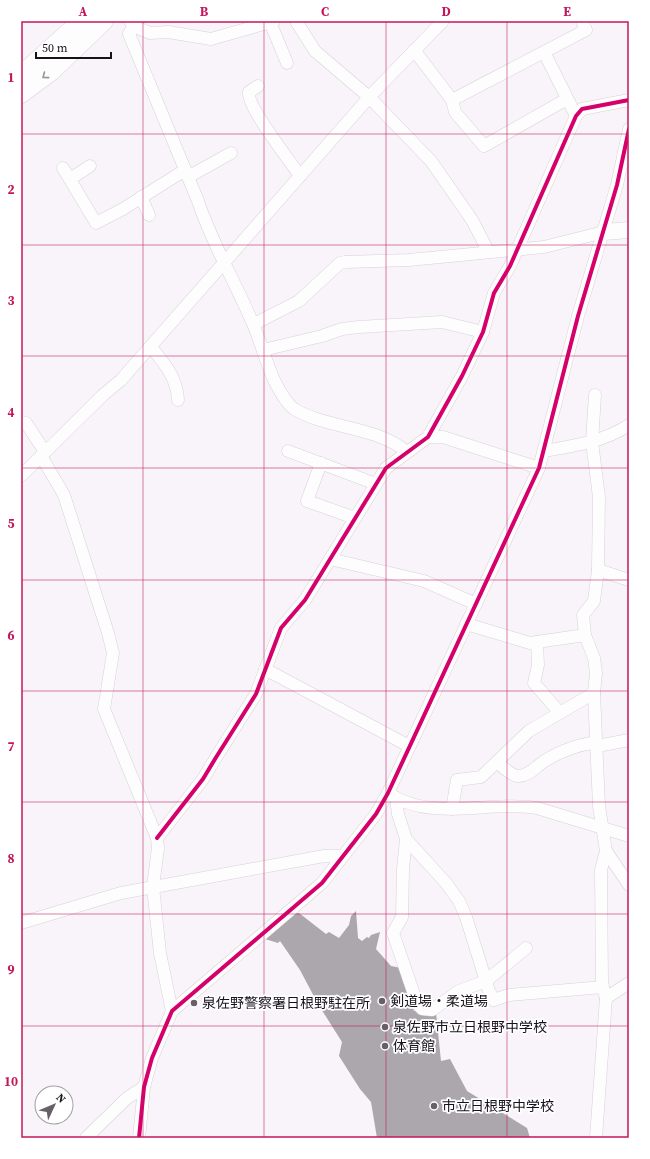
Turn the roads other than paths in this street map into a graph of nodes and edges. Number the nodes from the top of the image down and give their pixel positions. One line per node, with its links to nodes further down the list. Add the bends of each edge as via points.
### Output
1 (81, 21): 11 (main road)
2 (104, 21): 13 (main road, one-way to 13, via 57,66)
3 (296, 21): 14 (street, via 315,51)
4 (443, 21): 8 (street)
5 (582, 21): 9 (street, via 586,30)
6 (272, 22): 7 (street, via 212,39 168,32 150,33); 10 (street)
7 (132, 23): 23 (street, via 129,34)
8 (414, 50): 14 (street); 16 (street)
9 (544, 52): 15 (street); 16 (street)
10 (287, 63)
11 (21, 75)
12 (258, 86): 24 (street, via 249,92 249,99 260,120)
13 (21, 94)
14 (369, 98): 24 (street); 31 (street, via 431,161 472,220 486,245)
15 (567, 99): 16 (street, via 484,146 455,112); 18 (street)
16 (452, 100)
17 (629, 100): 18 (street, via 582,108)
18 (576, 116): 30 (street)
19 (629, 129): 29 (street)
20 (231, 153): 23 (street)
21 (90, 166): 25 (street)
22 (63, 168): 25 (street)
23 (187, 174): 26 (street); 32 (street)
24 (300, 176): 32 (street)
25 (70, 179): 26 (street, via 96,223)
26 (141, 197): 27 (street)
27 (149, 215)
28 (629, 230): 29 (street)
29 (604, 232): 30 (street, via 544,247); 44 (street, via 578,316)
30 (517, 248): 31 (street); 34 (street, via 494,293)
31 (486, 252): 33 (street, via 409,260 340,263 300,301)
32 (224, 264): 33 (street); 35 (street)
33 (254, 324): 36 (street)
34 (483, 332): 36 (street, via 442,322 366,326 342,329); 41 (street, via 462,376)
35 (151, 347): 38 (street, via 178,386); 46 (street, via 121,380)
36 (263, 350): 45 (street, via 276,384 292,407 304,414 383,439)
37 (595, 395): 42 (street)
38 (178, 400)
39 (21, 422): 46 (street, via 26,423)
40 (629, 425): 42 (street)
41 (428, 436): 45 (street); 48 (street, via 443,436)
42 (592, 442): 44 (street); 53 (street, via 599,497)
43 (288, 451): 47 (street)
44 (544, 451): 48 (street)
45 (407, 452): 50 (street, via 386,468)
46 (43, 454): 49 (street); 70 (street, via 64,495 113,653 104,709)
47 (321, 463): 50 (street); 51 (street, via 307,501)
48 (539, 468): 55 (street)
49 (21, 476)
50 (376, 484): 51 (street)
51 (355, 518): 52 (street)
52 (330, 559): 55 (street, via 424,581); 59 (street, via 305,600 281,628)
53 (598, 570): 54 (street); 57 (street, via 594,601 583,615)
54 (629, 580)
55 (476, 604): 56 (street)
56 (466, 624): 58 (street, via 530,643); 64 (street)
57 (585, 635): 58 (street); 60 (street, via 594,658)
58 (537, 642): 61 (street, via 538,665 534,683)
59 (265, 669): 64 (street); 70 (street, via 256,694 203,779)
60 (594, 693): 61 (street); 63 (street)
61 (560, 713): 65 (street, via 529,731)
62 (629, 740): 63 (street)
63 (597, 744): 65 (street, via 562,752 524,776 509,773); 68 (street, via 600,806)
64 (409, 746): 66 (street)
65 (497, 762): 67 (street, via 481,777 457,780)
66 (392, 795): 67 (street, via 442,810); 71 (street); 73 (street)
67 (452, 809): 68 (street, via 522,806 537,808)
68 (604, 829): 69 (street); 72 (street)
69 (629, 836)
70 (156, 838): 75 (street, via 158,848)
71 (406, 840): 78 (street, via 459,901); 78 (street, via 402,917 394,934 417,1003 422,1009 432,1010 458,992)
72 (606, 851): 74 (street); 80 (street, via 601,870)
73 (341, 856): 75 (street, via 324,856); 81 (street, via 322,883)
74 (629, 885)
75 (153, 887): 76 (street, via 121,893); 81 (street, via 160,953)
76 (21, 923)
77 (526, 948): 78 (street)
78 (486, 982): 80 (street, via 494,1000 509,995)
79 (629, 983): 80 (street)
80 (605, 992): 85 (street)
81 (172, 1011): 82 (street, via 152,1058)
82 (144, 1087): 83 (street, via 127,1098); 84 (street)
83 (86, 1138)
84 (139, 1138)
85 (596, 1138)

